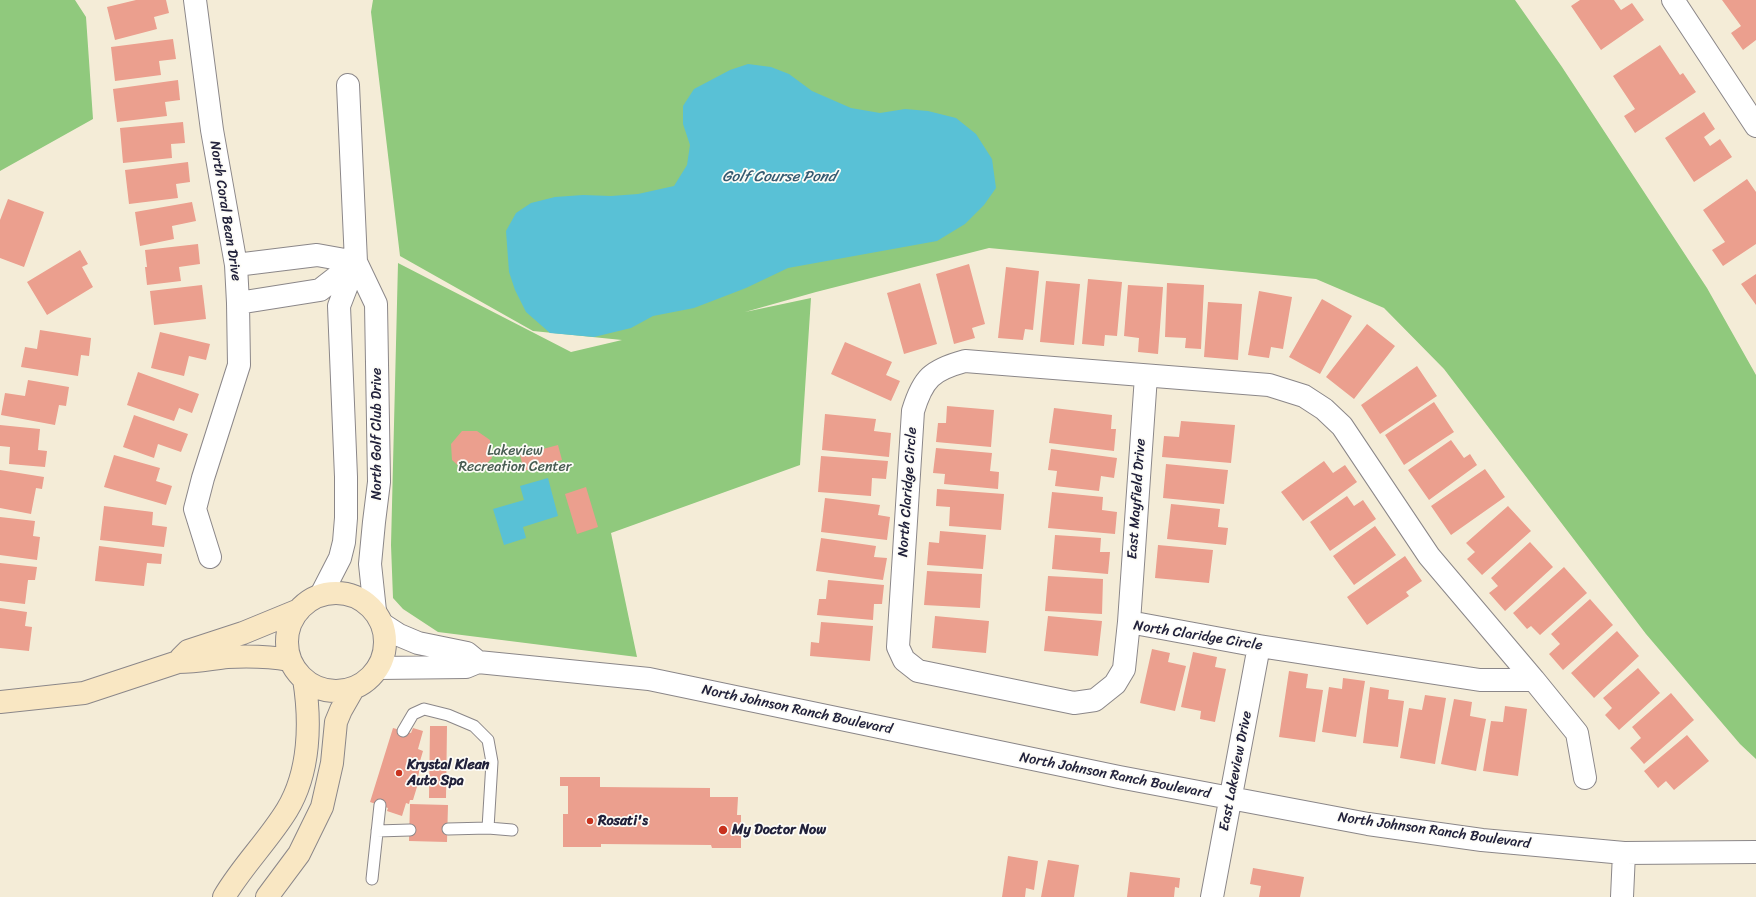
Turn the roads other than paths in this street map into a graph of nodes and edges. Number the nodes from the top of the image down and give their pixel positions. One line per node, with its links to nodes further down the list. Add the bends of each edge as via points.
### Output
1 (195, 0): 6 (street, North Coral Bean Drive, via 212,130)
2 (1673, 0): 4 (street)
3 (348, 85): 5 (street, North Golf Club Drive)
4 (1756, 126)
5 (356, 262): 6 (street, via 317,254); 7 (street, via 320,290); 10 (street, North Golf Club Drive, via 339,306 346,477 344,542 340,558); 12 (street, North Golf Club Drive, via 376,304 379,482 370,564)
6 (236, 265): 7 (street, North Coral Bean Drive)
7 (238, 303): 9 (street, North Coral Bean Drive, via 239,365 195,509)
8 (1146, 376): 13 (street, East Mayfield Drive); 13 (street, North Claridge Circle, via 965,361 948,366 930,376 918,393 913,411 898,647 904,660 918,672 1074,703 1095,700 1115,684 1124,669); 20 (street, North Claridge Circle, via 1269,385 1304,396 1324,409 1342,426 1429,556)
9 (210, 558)
10 (322, 593): 11 (street); 12 (street, via 334,591 353,595)
11 (299, 610): 15 (street, via 287,634); 16 (street, via 243,633 188,651)
12 (378, 617): 17 (street, North Johnson Ranch Boulevard, via 399,635 418,643 467,653); 18 (street, via 385,638 384,653)
13 (1129, 622): 14 (street, North Claridge Circle)
14 (1259, 646): 20 (street, North Claridge Circle, via 1480,680); 25 (street, East Lakeview Drive)
15 (289, 660): 16 (street, via 244,656); 19 (street)
16 (178, 662): 22 (street, via 84,693)
17 (478, 662): 18 (street, North Johnson Ranch Boulevard, via 466,667); 25 (street, North Johnson Ranch Boulevard, via 649,680)
18 (378, 668): 21 (street, via 368,680)
19 (304, 679): 21 (street, via 324,690); 35 (street, via 308,702 308,730 301,775 295,793 280,819)
20 (1534, 680): 24 (street, North Claridge Circle, via 1577,733)
21 (353, 689): 36 (street, via 336,722 332,763 322,807 299,854)
22 (0, 702)
23 (403, 731): 27 (lane, via 413,714 424,709 448,715 474,726 488,740 492,762)
24 (1585, 778)
25 (1231, 799): 33 (street, North Johnson Ranch Boulevard, via 1368,824 1482,840); 37 (street, East Lakeview Drive)
26 (380, 805): 31 (lane)
27 (488, 828): 28 (lane); 30 (lane)
28 (448, 829)
29 (410, 830): 31 (lane)
30 (512, 830)
31 (377, 831): 34 (lane)
32 (1756, 852): 33 (street, North Johnson Ranch Boulevard)
33 (1624, 854): 38 (street)
34 (372, 879)
35 (224, 897)
36 (267, 897)
37 (1212, 897)
38 (1622, 897)

